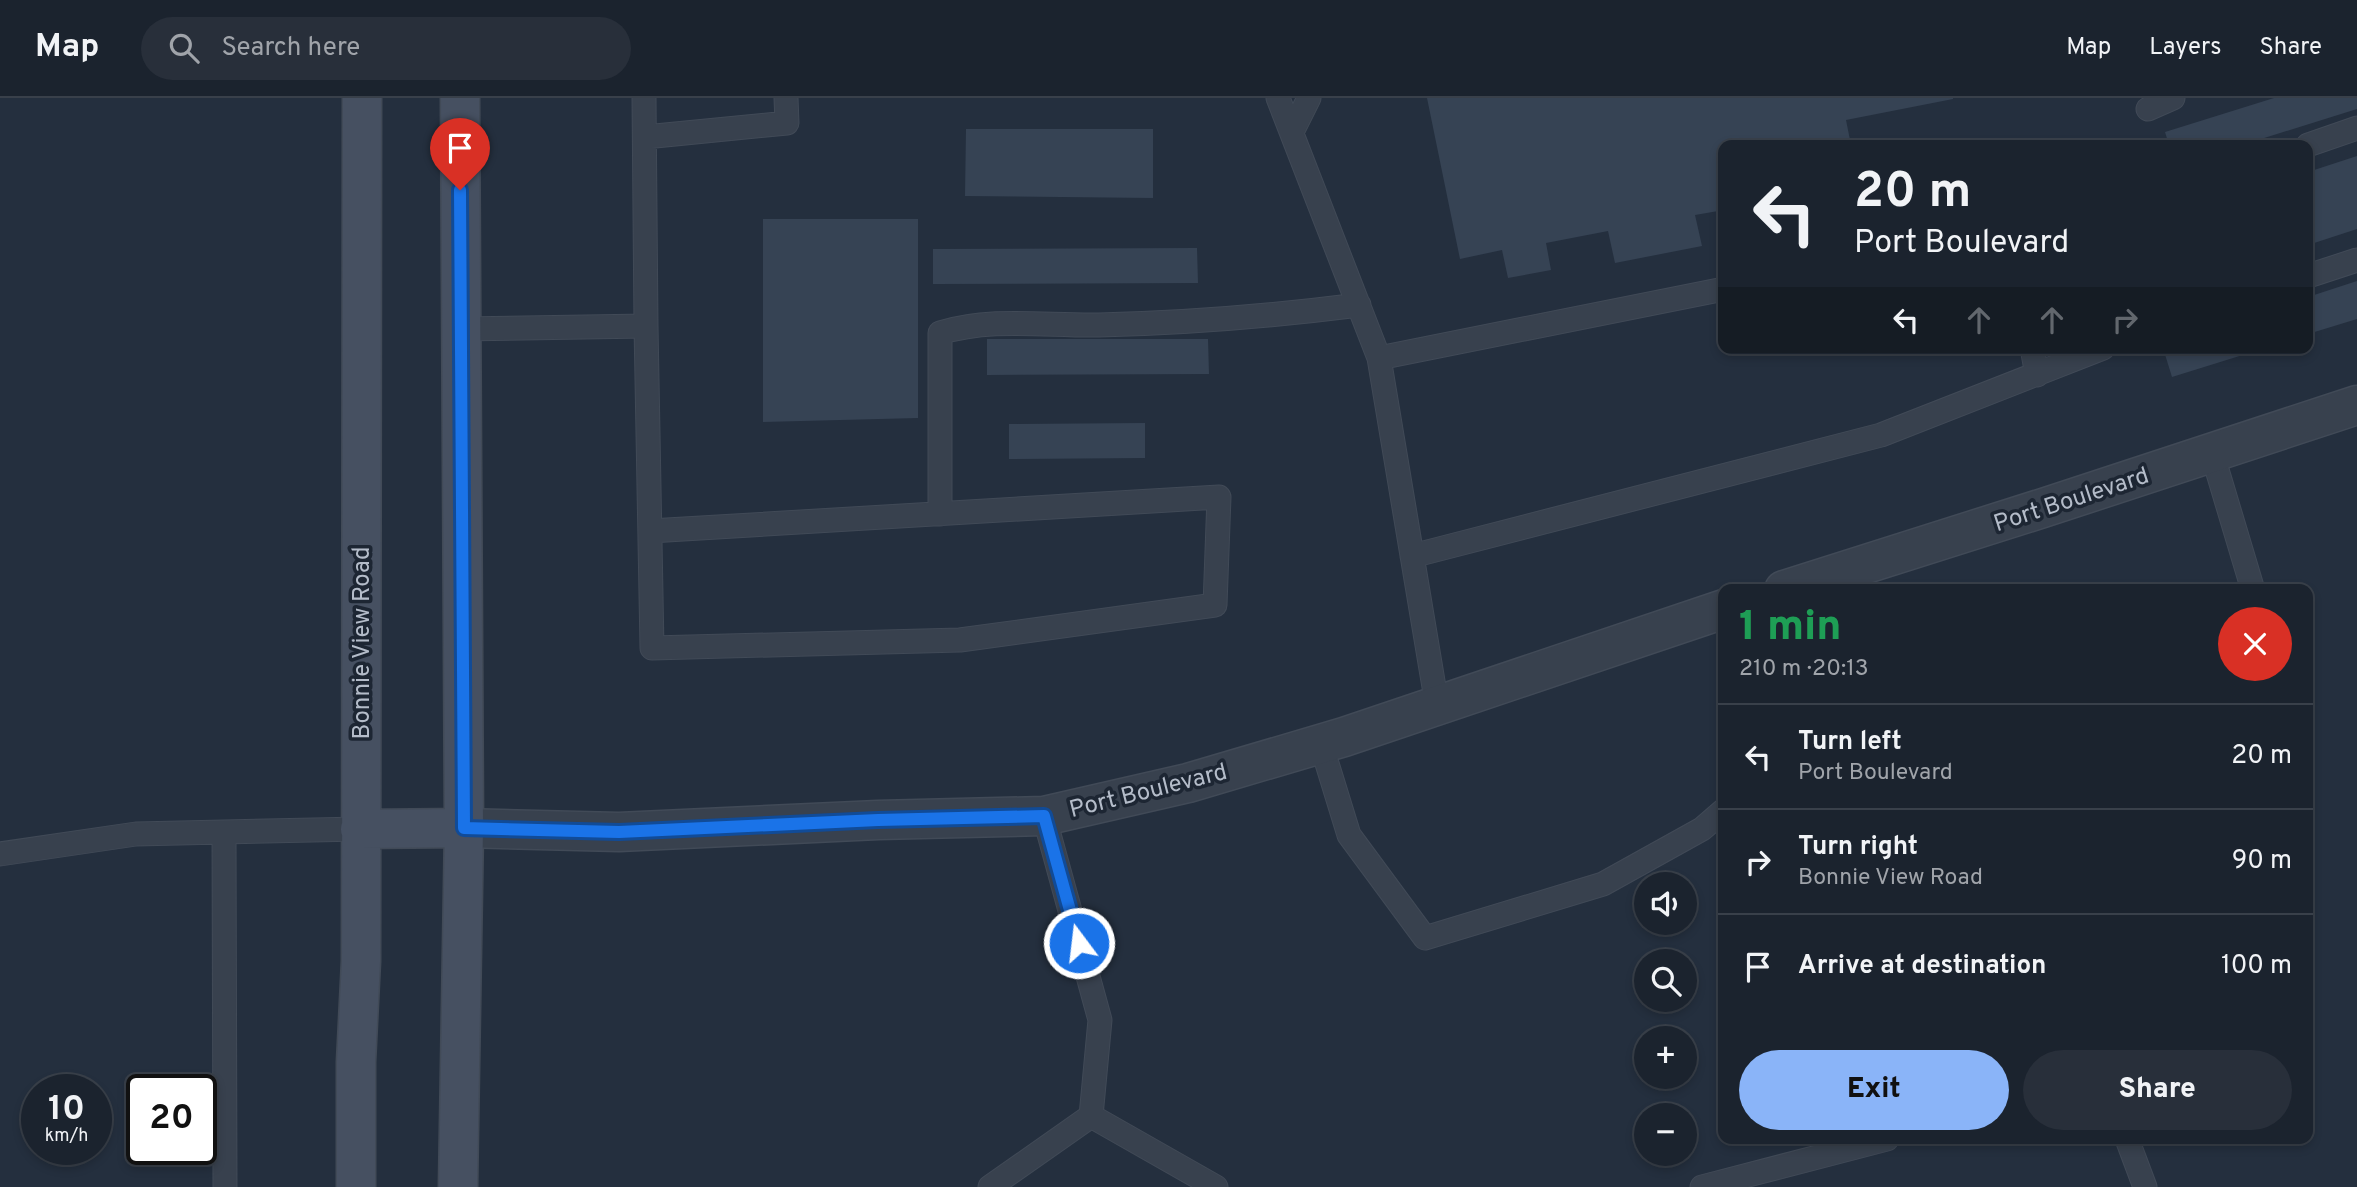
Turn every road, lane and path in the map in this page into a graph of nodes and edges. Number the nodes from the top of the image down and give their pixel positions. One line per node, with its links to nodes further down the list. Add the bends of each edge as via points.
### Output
1 (362, 98): 36 (main road, Bonnie View Road)
2 (460, 98): 18 (main road)
3 (645, 98): 11 (lane)
4 (786, 98): 11 (lane, via 787,122)
5 (1278, 98): 10 (lane)
6 (1309, 98): 10 (lane)
7 (2174, 98): 8 (lane)
8 (2148, 109)
9 (2357, 128): 12 (lane)
10 (1292, 132): 16 (lane)
11 (645, 136): 17 (lane)
12 (2313, 143)
13 (2357, 260): 14 (lane)
14 (2313, 274)
15 (1718, 290): 21 (lane)
16 (1359, 305): 21 (lane); 25 (lane, via 1254,318 994,324 940,333)
17 (646, 326): 18 (lane); 26 (lane)
18 (461, 329): 35 (main road)
19 (2033, 354): 22 (lane)
20 (2089, 354): 22 (lane)
21 (1379, 358): 27 (lane)
22 (2037, 375): 27 (lane, via 1881,435)
23 (2357, 405): 24 (street, Port Boulevard)
24 (2212, 453): 28 (street, Port Boulevard); 29 (lane)
25 (940, 514): 26 (lane); 26 (lane, via 1219,497 1215,605 960,640 652,648)
26 (650, 531)
27 (1412, 556): 31 (lane)
28 (1803, 584)
29 (2251, 584)
30 (1718, 611): 31 (street, Port Boulevard)
31 (1437, 705): 32 (street, Port Boulevard)
32 (1321, 744): 33 (lane, via 1349,835 1425,938 1603,884 1702,829); 34 (street, Port Boulevard, via 1188,783)
33 (1718, 815)
34 (1044, 816): 35 (street, Port Boulevard, via 619,832); 39 (lane, via 1100,1020)
35 (464, 828): 36 (main road); 44 (main road)
36 (360, 829): 37 (lane); 43 (main road, Bonnie View Road)
37 (224, 832): 38 (lane, via 136,834); 42 (lane)
38 (0, 854)
39 (1091, 1116): 45 (lane); 46 (lane)
40 (1867, 1144): 47 (lane)
41 (2129, 1144): 48 (lane)
42 (225, 1187)
43 (355, 1187)
44 (458, 1187)
45 (990, 1187)
46 (1216, 1187)
47 (1702, 1187)
48 (2145, 1187)

